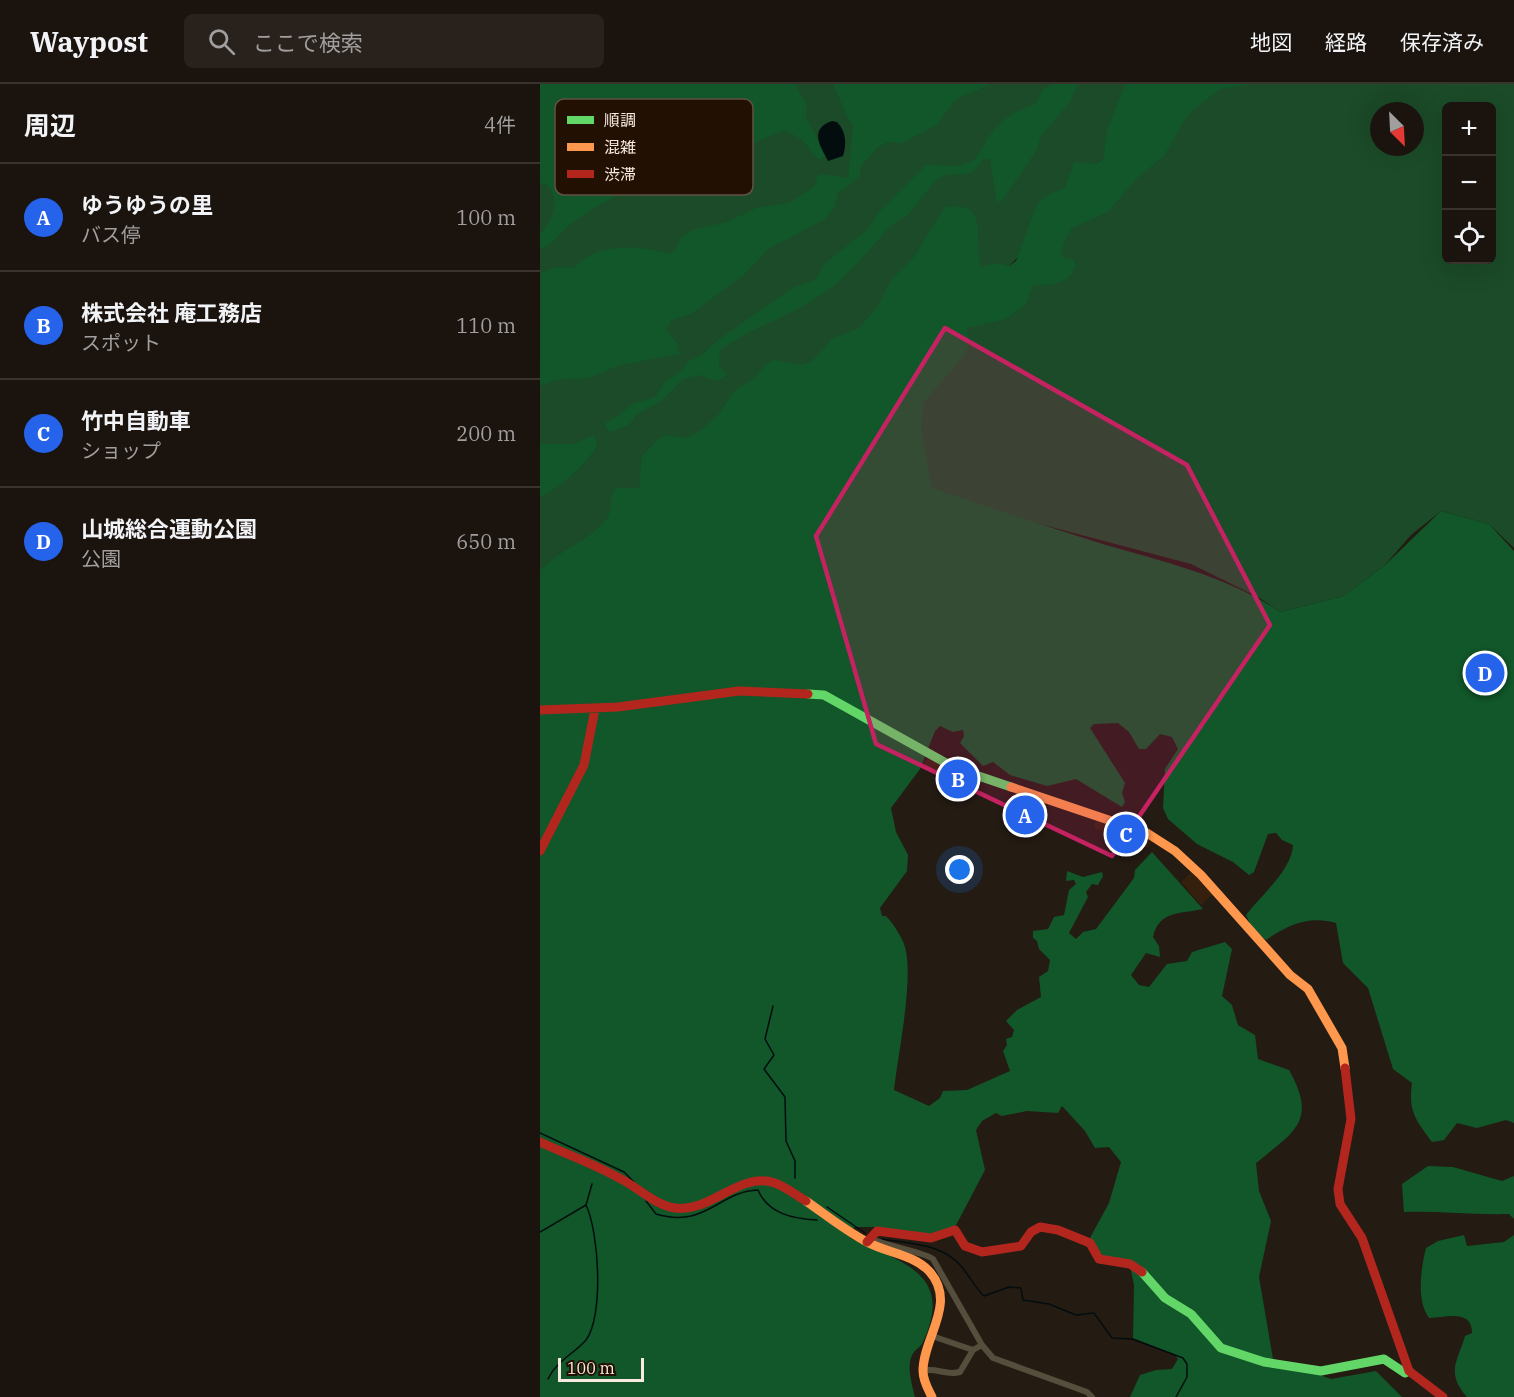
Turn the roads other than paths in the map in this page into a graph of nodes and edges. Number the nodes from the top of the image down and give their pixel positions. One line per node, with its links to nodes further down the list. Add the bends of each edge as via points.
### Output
1 (595, 709): 2 (street); 3 (street, via 584,765); 10 (street, via 739,691 824,695 955,768 1147,833 1175,851 1290,975 1308,988 1342,1048 1351,1119 1339,1181 1340,1204 1362,1238)
2 (540, 710)
3 (540, 850)
4 (540, 1142): 5 (street, via 622,1179 653,1200 675,1209 698,1206 742,1183 773,1182)
5 (869, 1241): 6 (street, via 911,1258 935,1280 941,1304); 7 (street, via 933,1258); 10 (street, via 877,1231 931,1238 956,1230 960,1241 984,1254 1021,1246 1027,1235 1042,1226 1054,1227 1088,1241 1099,1259 1130,1264 1147,1275 1165,1298 1191,1314 1221,1348 1264,1362 1321,1371 1384,1359 1405,1373)
6 (932, 1336): 8 (street); 9 (street)
7 (982, 1345): 8 (street); 12 (street, via 1000,1362 1040,1373)
8 (973, 1350): 9 (street, via 960,1372 933,1368)
9 (922, 1371): 11 (street)
10 (1409, 1371): 13 (street)
11 (932, 1397)
12 (1092, 1397)
13 (1443, 1397)

